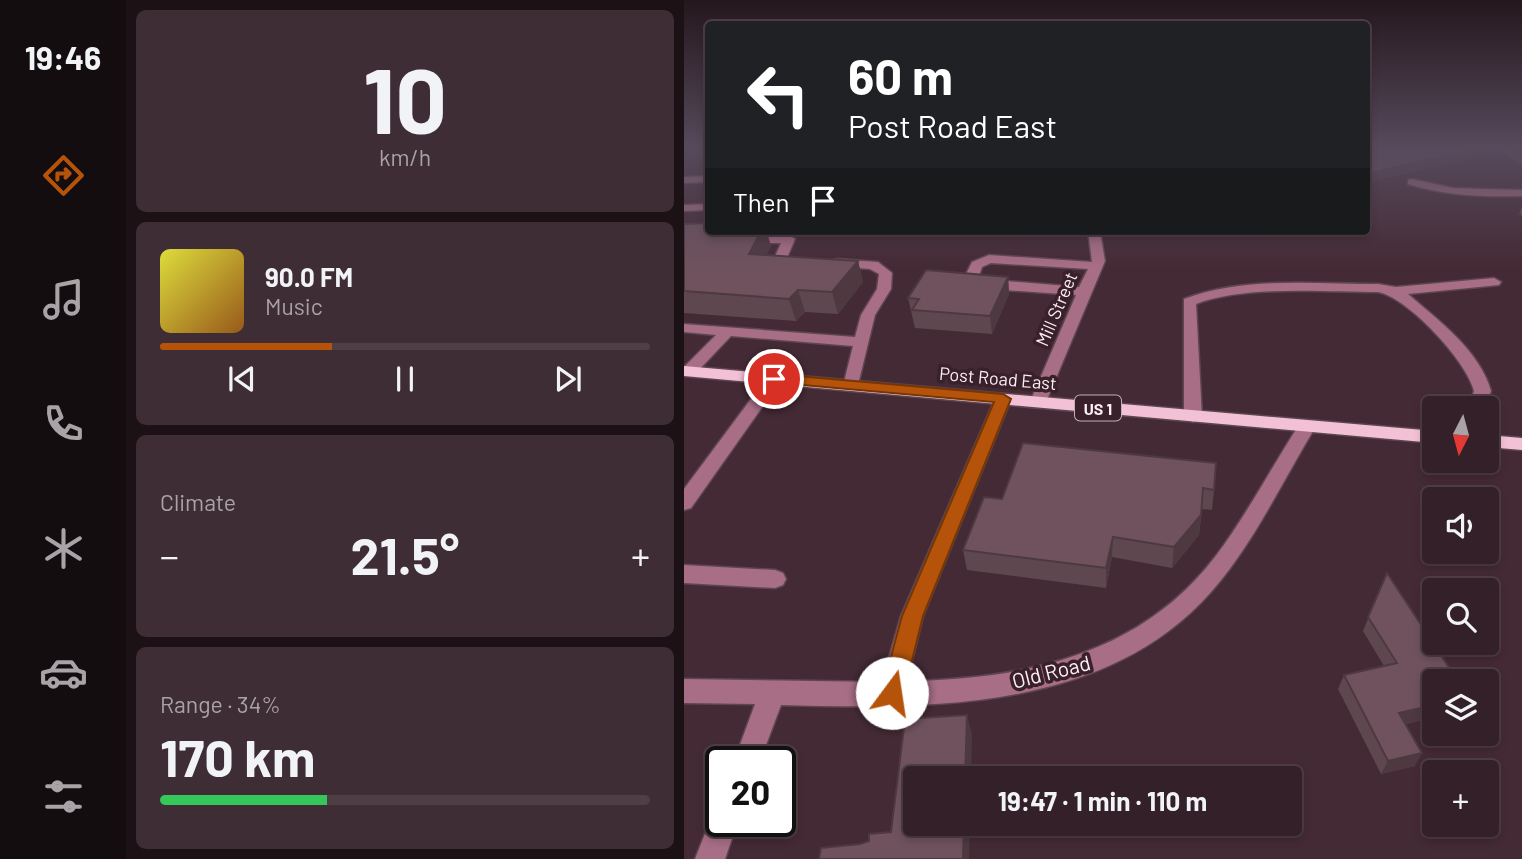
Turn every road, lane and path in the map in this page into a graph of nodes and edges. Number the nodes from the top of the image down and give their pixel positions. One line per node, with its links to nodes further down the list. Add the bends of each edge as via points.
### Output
1 (1429, 188): 2 (street, via 1465,194)
2 (1522, 193)
3 (705, 207): 4 (street)
4 (684, 208)
5 (1095, 235): 7 (street, Mill Street)
6 (731, 236): 13 (street, via 789,239 779,261 873,265 886,273)
7 (1097, 265): 9 (street, Mill Street); 9 (street, via 989,259 977,265 973,276 976,282 989,285)
8 (1494, 282): 10 (street)
9 (1084, 291): 19 (street, Mill Street)
10 (1396, 291): 17 (street, via 1444,335 1475,372); 20 (street, via 1255,290 1198,296 1189,302)
11 (684, 328): 12 (street)
12 (727, 332): 13 (street); 14 (street)
13 (862, 342): 16 (street)
14 (686, 371): 15 (main road, Post Road East / US 1)
15 (774, 379): 16 (main road, Post Road East / US 1); 25 (street)
16 (851, 386): 18 (main road, Post Road East / US 1)
17 (1482, 396)
18 (1003, 399): 19 (main road, Post Road East / US 1); 30 (street, via 912,616)
19 (1038, 402): 20 (main road, Post Road East / US 1)
20 (1193, 417): 21 (main road, Post Road East / US 1)
21 (1307, 426): 22 (main road, Post Road East / US 1); 30 (street, Old Road, via 1208,582 1133,643 1102,658 1030,679)
22 (1422, 436)
23 (1500, 442): 24 (main road)
24 (1522, 443)
25 (684, 503)
26 (684, 574): 27 (street)
27 (775, 579)
28 (684, 691): 29 (street, Old Road)
29 (773, 691): 30 (street, Old Road); 31 (street)
30 (892, 693)
31 (753, 746)
32 (718, 837): 33 (street)
33 (710, 859)

